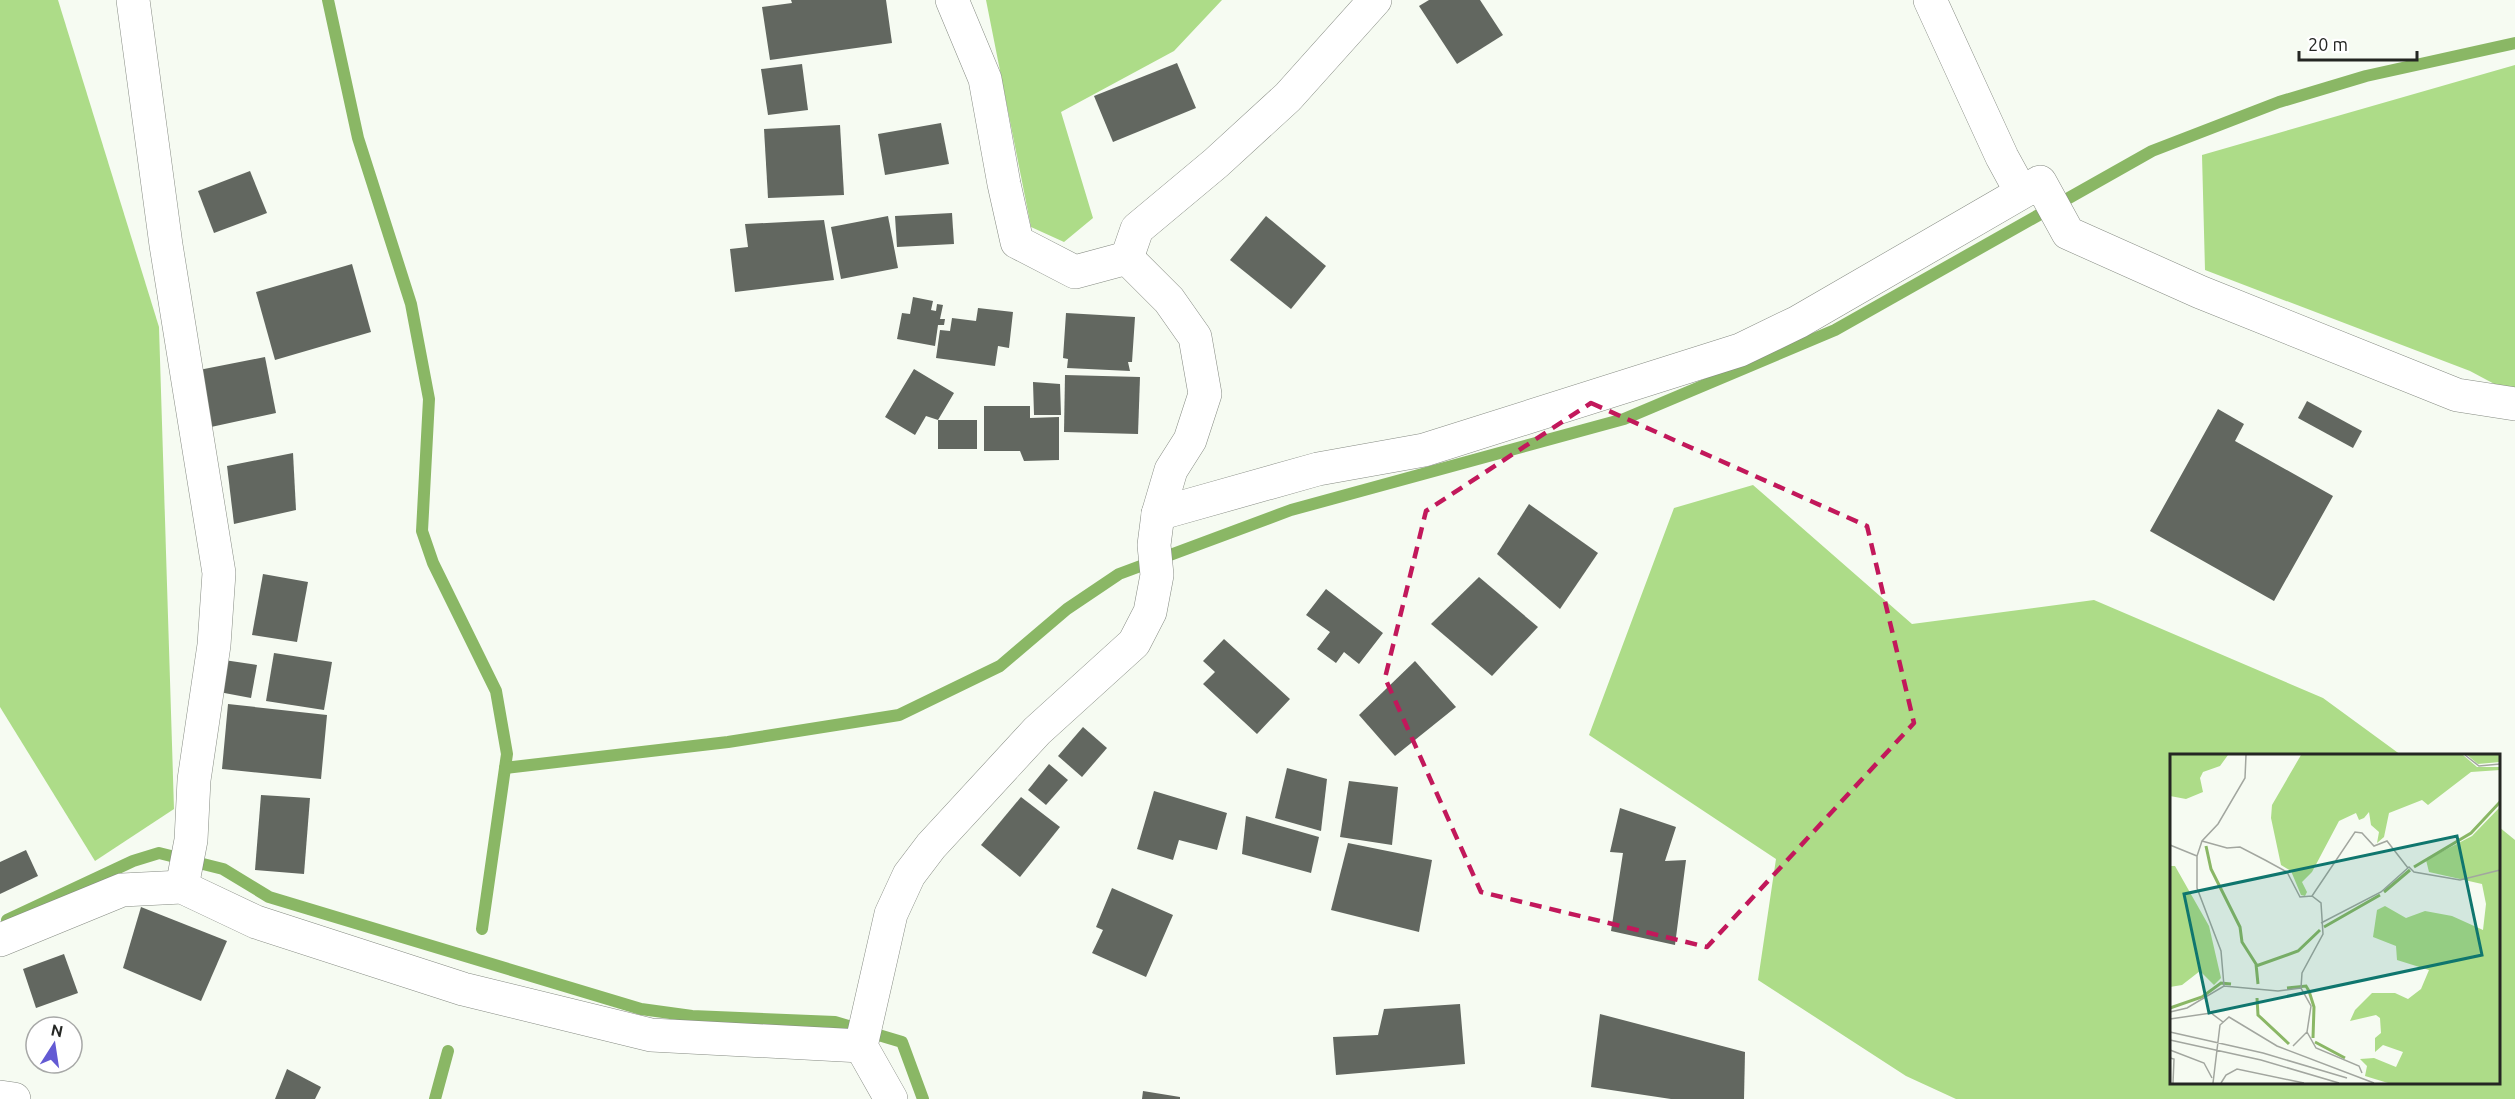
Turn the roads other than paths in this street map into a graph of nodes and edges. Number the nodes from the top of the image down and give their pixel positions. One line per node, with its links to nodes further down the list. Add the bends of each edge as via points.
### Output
1 (133, 0): 9 (main road, via 166,245 219,573 214,645)
2 (952, 0): 6 (main road, via 985,79 1017,242 1075,272)
3 (1375, 0): 6 (main road, via 1288,97 1137,229)
4 (1930, 0): 5 (main road, via 2002,157)
5 (2035, 194): 7 (main road, via 2068,233 2200,292 2457,395); 8 (main road, via 1740,350 1424,450 1318,469)
6 (1127, 258): 8 (main road, via 1169,300 1195,337 1205,394 1190,440 1171,470)
7 (2515, 404)
8 (1156, 545): 11 (main road, via 1150,612 1134,643 1037,731 909,875 891,915)
9 (183, 880): 10 (main road, via 122,890); 11 (main road, via 256,922 463,989 651,1035)
10 (0, 940)
11 (861, 1046): 14 (main road)
12 (0, 1097): 13 (main road)
13 (14, 1099)
14 (891, 1099)

